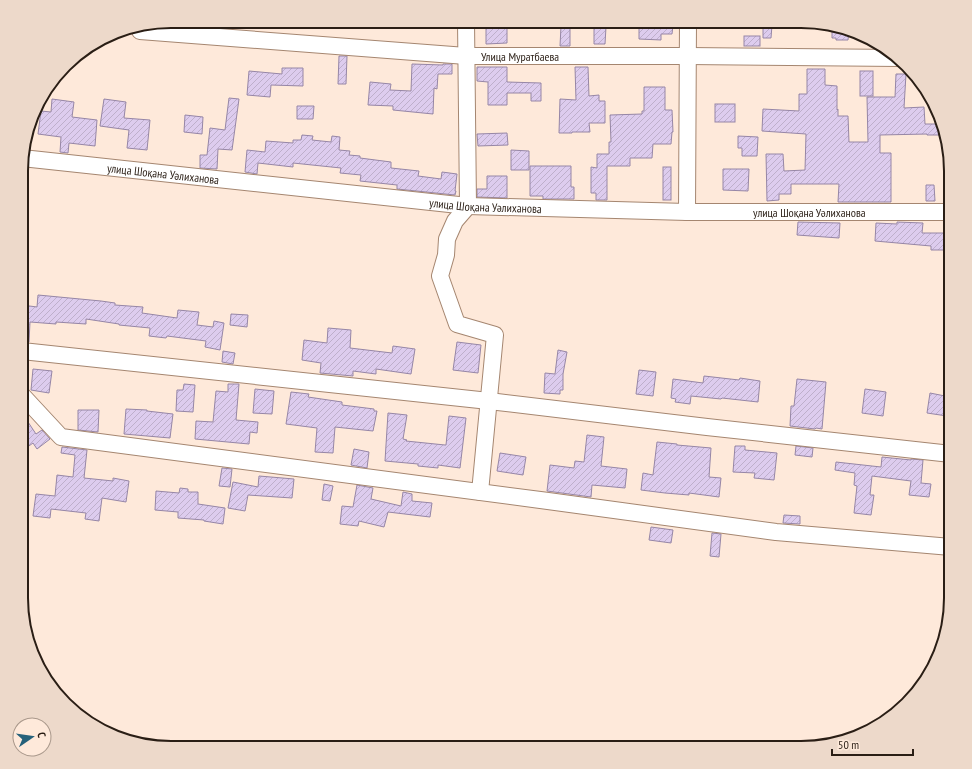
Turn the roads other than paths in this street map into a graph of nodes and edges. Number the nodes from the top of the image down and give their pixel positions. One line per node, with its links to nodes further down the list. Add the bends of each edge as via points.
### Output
1 (466, 28): 4 (street)
2 (688, 28): 5 (street)
3 (140, 32): 4 (street, Улица Муратбаева)
4 (466, 56): 5 (street, Улица Муратбаева); 8 (street)
5 (688, 56): 6 (street, Улица Муратбаева); 9 (street)
6 (889, 58)
7 (28, 159): 8 (street, улица Шоқана Уәлиханова)
8 (468, 206): 9 (street, улица Шоқана Уәлиханова); 13 (street, via 455,220 447,239 440,276 457,324 495,335)
9 (687, 212): 10 (street, улица Шоқана Уәлиханова)
10 (944, 212)
11 (28, 352): 13 (street)
12 (28, 401): 15 (street, via 61,437)
13 (488, 401): 14 (street); 15 (street)
14 (944, 453)
15 (480, 492): 16 (street, via 776,532)
16 (944, 546)

